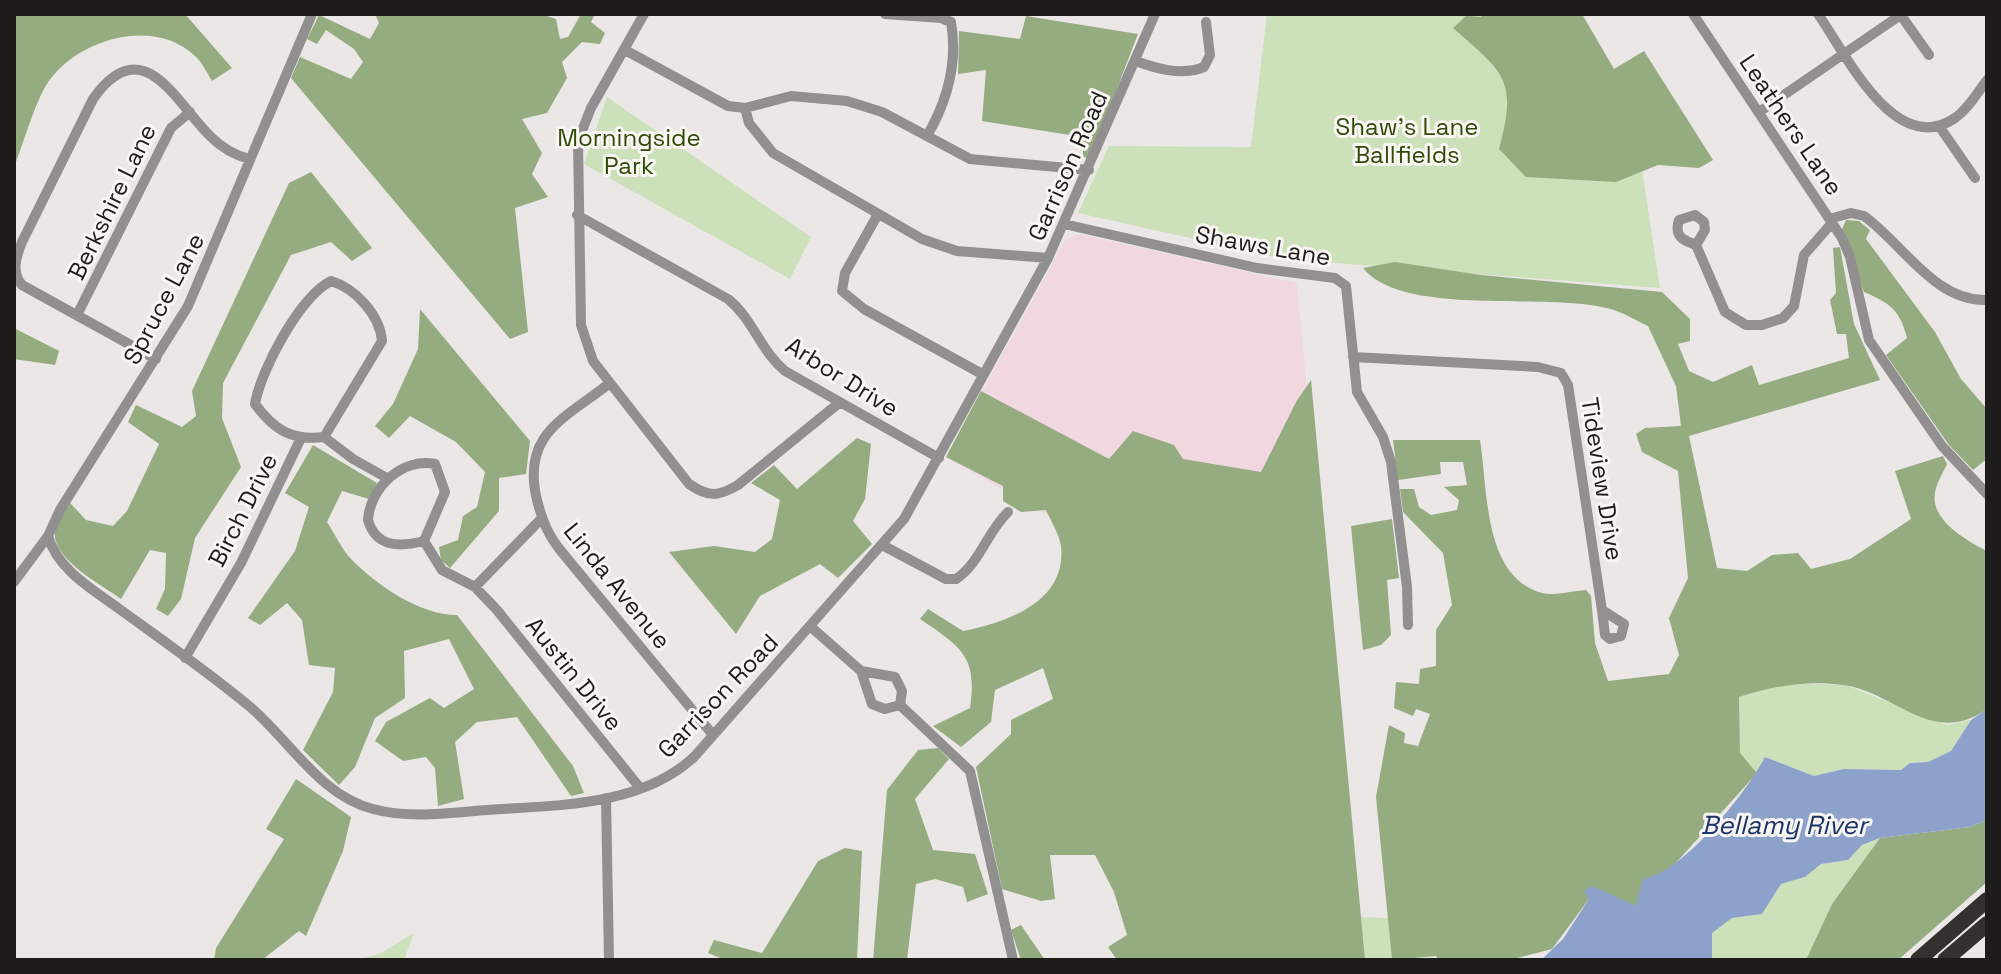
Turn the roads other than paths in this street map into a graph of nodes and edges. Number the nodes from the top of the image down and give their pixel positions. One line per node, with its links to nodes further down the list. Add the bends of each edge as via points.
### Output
1 (312, 14): 19 (street, Spruce Lane)
2 (644, 14): 9 (street)
3 (885, 14): 18 (street, via 951,22 951,78)
4 (1155, 14): 12 (street, Garrison Road)
5 (1693, 14): 16 (street, Leathers Lane)
6 (1818, 14): 10 (street)
7 (1901, 14): 10 (street); 11 (street)
8 (1206, 22): 12 (street, via 1210,55 1204,67 1163,70)
9 (625, 50): 14 (street, via 711,98); 23 (street, via 578,141)
10 (1845, 52): 16 (street); 17 (street, via 1897,120 1914,127)
11 (1929, 55)
12 (1136, 61): 20 (street, Garrison Road)
13 (1987, 80): 17 (street, via 1959,115)
14 (745, 108): 18 (street, via 791,96 847,101 865,104); 22 (street, via 749,123 773,153)
15 (190, 112): 19 (street, via 212,139); 29 (street, Berkshire Lane, via 171,128); 29 (street, via 165,81 149,72 130,70 112,77 93,99 15,259 22,285)
16 (1759, 112): 24 (street, Leathers Lane)
17 (1939, 126): 21 (street)
18 (927, 136): 20 (street, via 988,163)
19 (249, 159): 31 (street, Spruce Lane, via 201,281)
20 (1089, 170): 25 (street, Garrison Road)
21 (1975, 178)
22 (878, 214): 27 (street, via 939,246); 32 (street, via 845,273 842,291 864,309)
23 (577, 215): 33 (street, via 584,343); 34 (street, Arbor Drive, via 728,299 743,311 770,359)
24 (1831, 221): 26 (street, via 1804,255 1794,306 1783,318 1762,325 1738,322 1725,312); 28 (street, via 1851,213 1864,216 1950,292); 39 (street, Leathers Lane, via 1850,257 1869,340 1942,446)
25 (1064, 224): 27 (street, Garrison Road); 30 (street, Shaws Lane, via 1257,268 1341,281 1348,293)
26 (1696, 245)
27 (1048, 258): 32 (street, Garrison Road)
28 (1987, 300)
29 (77, 315): 31 (street)
30 (1353, 357): 47 (street, Tideview Drive, via 1538,367 1561,373 1568,385); 48 (street, Shaws Lane, via 1361,404 1383,437 1391,462)
31 (156, 359): 42 (street, Spruce Lane)
32 (982, 374): 37 (street, Garrison Road)
33 (610, 383): 34 (street, via 689,484 716,496 738,485); 41 (street, Linda Avenue, via 551,430 534,453 532,481)
34 (839, 403): 37 (street, Arbor Drive)
35 (324, 437): 36 (street); 36 (street, Birch Drive, via 382,341 361,300 349,286 331,281 315,289 304,304 258,386 255,404 265,419); 38 (street)
36 (300, 440): 50 (street, Birch Drive, via 241,563)
37 (939, 458): 44 (street, Garrison Road)
38 (387, 478): 43 (street, via 368,511 370,527 392,545); 43 (street, via 420,461 435,464 441,473 445,492)
39 (1987, 494)
40 (1008, 512): 44 (street, via 956,579 946,579)
41 (541, 519): 46 (street); 53 (street, Linda Avenue, via 561,551)
42 (48, 536): 45 (street, Spruce Lane); 50 (street, Garrison Road, via 52,549 77,576)
43 (424, 541): 46 (street, via 442,570)
44 (884, 546): 49 (street, Garrison Road)
45 (14, 582)
46 (475, 587): 54 (street, Austin Drive)
47 (1602, 610)
48 (1408, 625)
49 (811, 627): 51 (street); 53 (street, Garrison Road)
50 (185, 658): 55 (street, Garrison Road, via 249,706 336,792 369,809 406,815)
51 (861, 671): 52 (street, via 872,704 885,709); 52 (street, via 895,677 902,691)
52 (900, 705): 59 (street, via 959,758 974,779)
53 (713, 735): 54 (street, Garrison Road, via 675,773)
54 (640, 788): 55 (street, Garrison Road)
55 (606, 798): 58 (street)
56 (1987, 900): 60 (highway)
57 (1987, 924): 61 (highway)
58 (609, 960)
59 (1013, 960)
60 (1918, 960)
61 (1945, 960)

